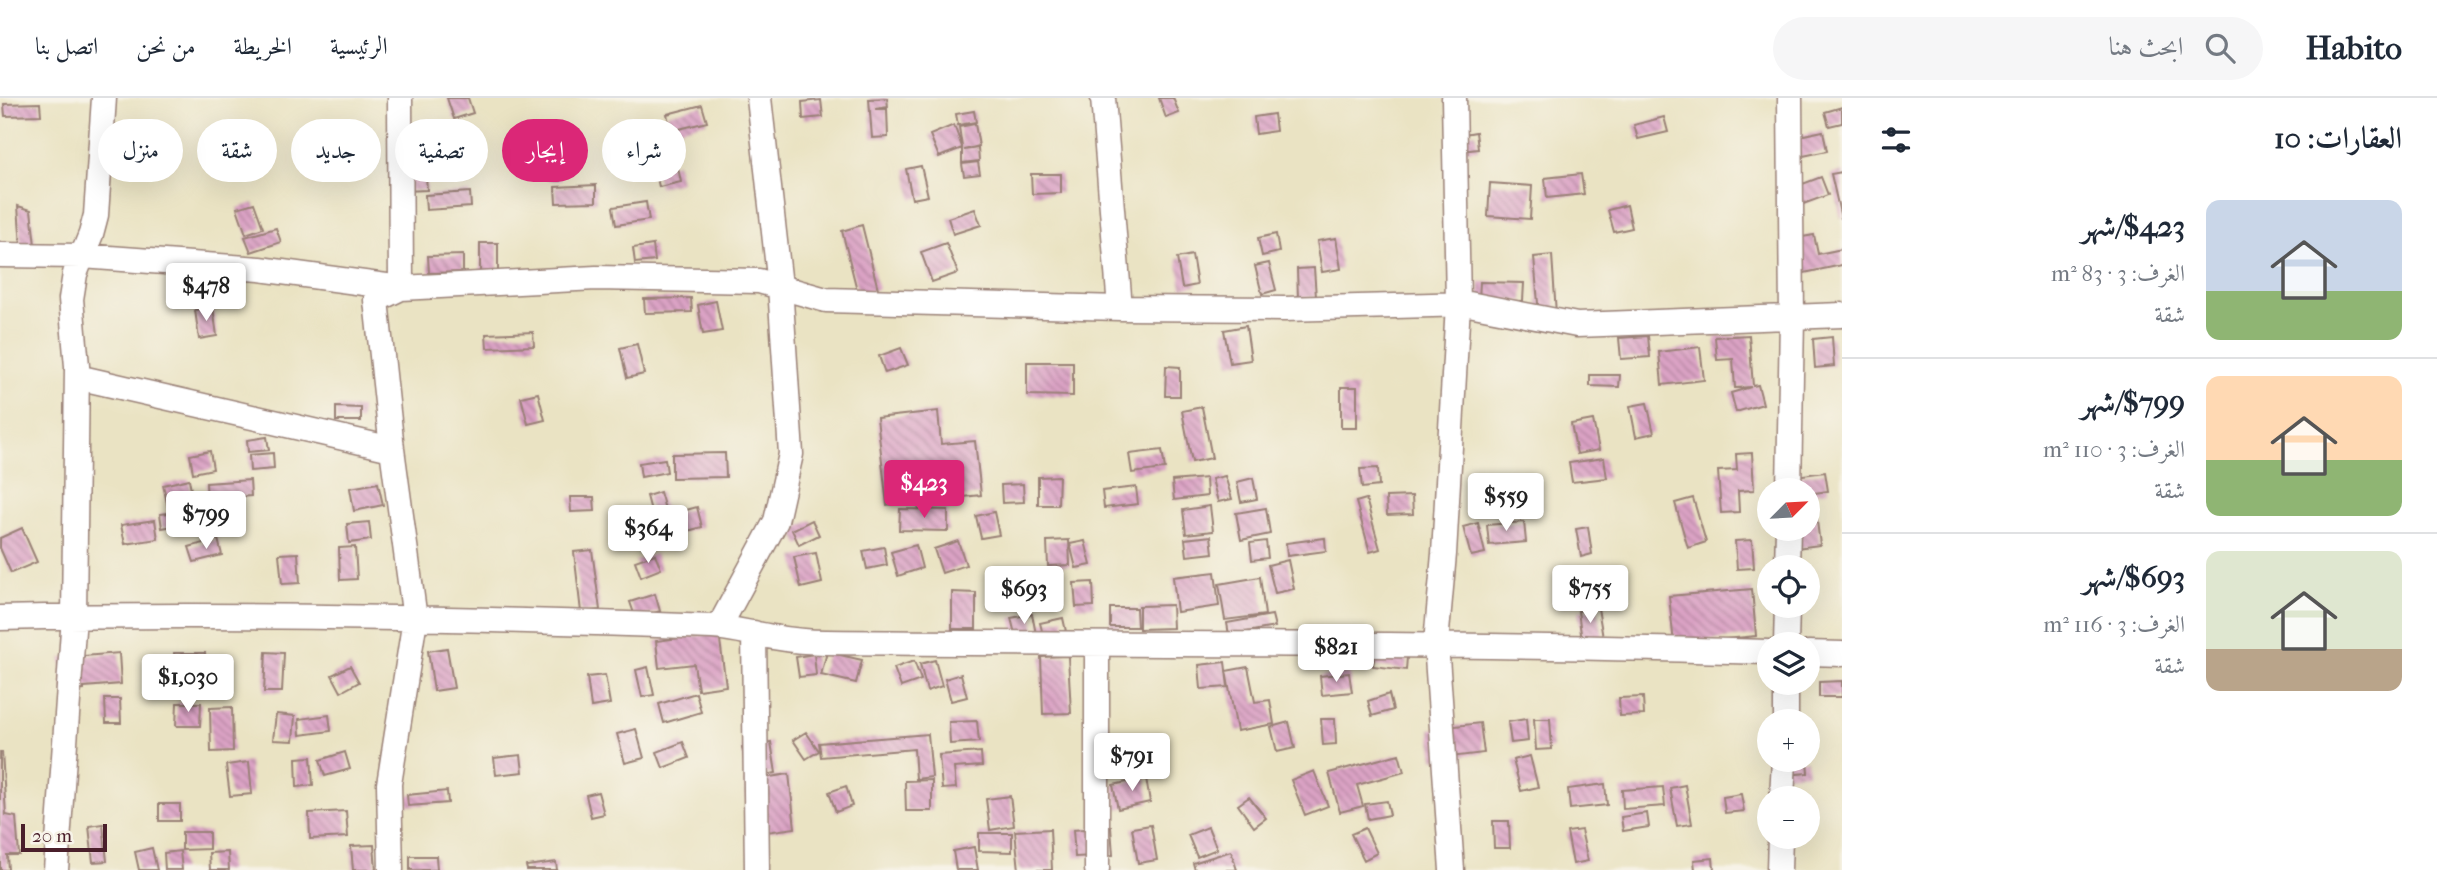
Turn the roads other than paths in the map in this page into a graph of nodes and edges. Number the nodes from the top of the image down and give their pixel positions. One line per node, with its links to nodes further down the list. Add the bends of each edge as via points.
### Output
1 (104, 98): 8 (street, via 96,215)
2 (400, 98): 10 (street)
3 (759, 98): 9 (street)
4 (1103, 98): 12 (street)
5 (1454, 98): 11 (street)
6 (1790, 98): 14 (street)
7 (0, 255): 8 (street)
8 (82, 256): 10 (street, via 260,269); 15 (street, via 71,299)
9 (780, 286): 10 (street, via 759,281 596,278); 12 (street, via 826,300); 21 (street, via 791,454 776,521)
10 (401, 288): 16 (street, via 376,300)
11 (1458, 304): 12 (street); 14 (street, via 1577,325); 23 (street)
12 (1120, 308)
13 (1842, 315): 14 (street)
14 (1792, 317): 17 (street)
15 (77, 377): 16 (street); 18 (street)
16 (392, 449): 20 (street)
17 (1789, 478)
18 (74, 616): 19 (street); 20 (street); 29 (street)
19 (0, 618)
20 (415, 619): 21 (street); 30 (street, via 389,784)
21 (719, 627): 22 (street)
22 (754, 634): 24 (street, via 821,642); 31 (street)
23 (1436, 643): 24 (street); 25 (street); 33 (street)
24 (1097, 644): 32 (street)
25 (1757, 652)
26 (1820, 653): 27 (street)
27 (1842, 654)
28 (1780, 849): 34 (street)
29 (56, 870)
30 (391, 870)
31 (757, 870)
32 (1097, 870)
33 (1452, 870)
34 (1779, 870)

